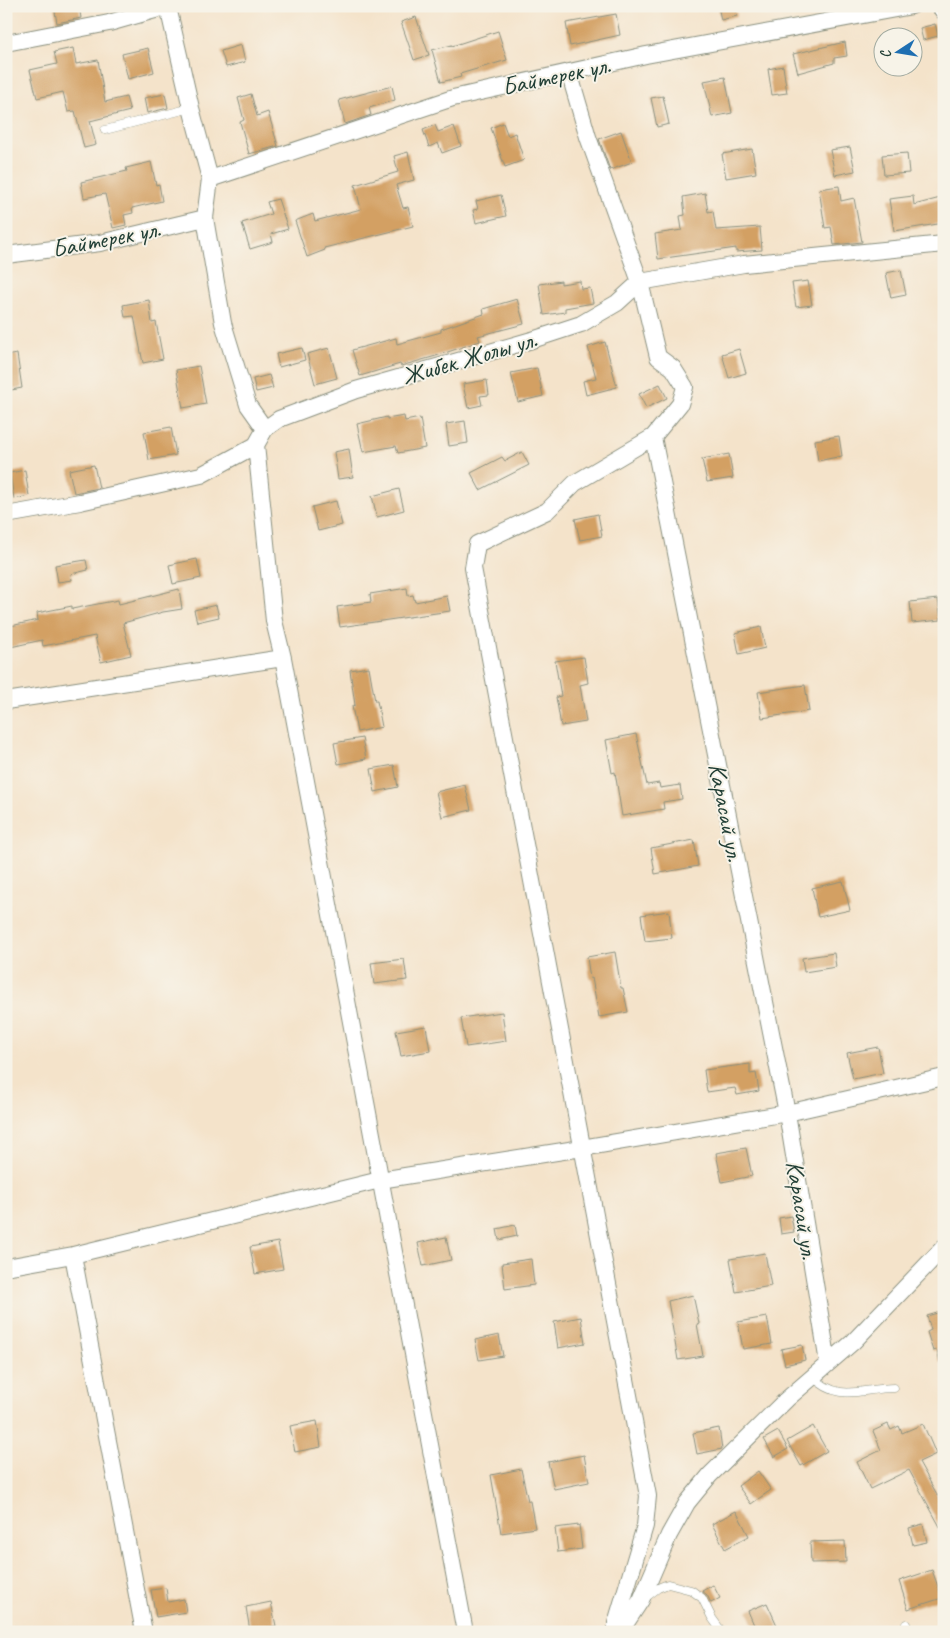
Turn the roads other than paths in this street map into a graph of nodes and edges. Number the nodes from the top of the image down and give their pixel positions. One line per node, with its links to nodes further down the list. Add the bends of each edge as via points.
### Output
1 (912, 6): 6 (street, Байтерек ул.)
2 (939, 6): 4 (street)
3 (169, 7): 5 (street, via 109,23); 7 (street)
4 (944, 12)
5 (6, 43)
6 (569, 72): 9 (street, Байтерек ул., via 453,98); 13 (street, via 588,137)
7 (191, 108): 8 (lane); 9 (street)
8 (105, 130)
9 (210, 179): 10 (street)
10 (205, 218): 12 (street, Байтерек ул., via 100,242); 14 (street, via 223,323 248,405)
11 (944, 244): 13 (street, via 744,264)
12 (6, 255)
13 (640, 282): 14 (street, Жибек Жолы ул., via 617,304 580,324 356,390 279,419); 15 (street, via 658,357 673,368 685,387 680,404)
14 (265, 429): 16 (street, Жибек Жолы ул.)
15 (653, 437): 21 (street, Карасай ул.); 22 (street, via 575,483 547,512 477,544 472,568)
16 (256, 444): 17 (street, Жибек Жолы ул., via 202,475); 18 (street, via 274,621)
17 (6, 515)
18 (283, 658): 19 (street); 23 (street)
19 (6, 700)
20 (944, 1077): 21 (street)
21 (787, 1113): 22 (street); 27 (street, Карасай ул.)
22 (582, 1148): 23 (street); 33 (street, via 648,1496 645,1526)
23 (380, 1180): 25 (street); 32 (street)
24 (944, 1247): 27 (street, via 853,1342)
25 (74, 1255): 26 (street); 31 (street)
26 (6, 1267)
27 (828, 1363): 28 (street)
28 (812, 1376): 29 (lane, via 821,1386 851,1394); 30 (street, via 710,1475 687,1503 669,1535)
29 (894, 1388)
30 (641, 1600): 34 (street); 35 (lane, via 668,1584 691,1590 702,1598)
31 (144, 1632)
32 (465, 1632)
33 (616, 1632)
34 (620, 1632)
35 (722, 1632)

